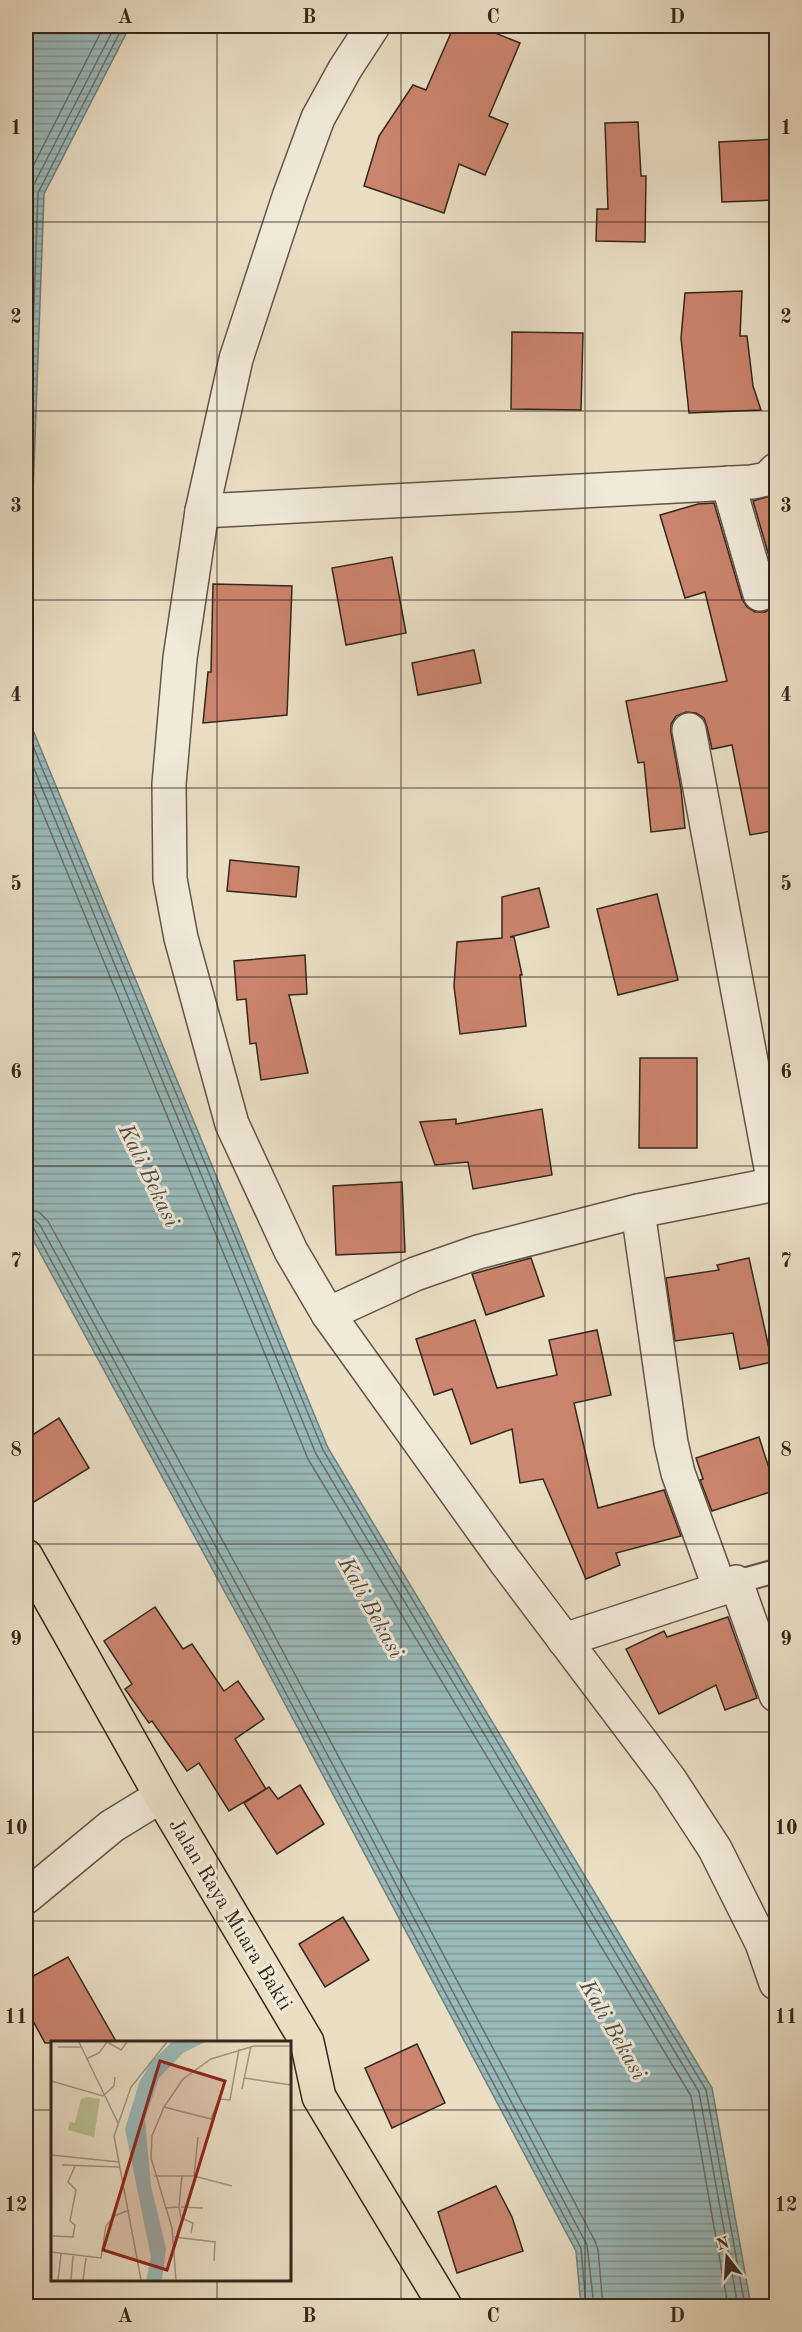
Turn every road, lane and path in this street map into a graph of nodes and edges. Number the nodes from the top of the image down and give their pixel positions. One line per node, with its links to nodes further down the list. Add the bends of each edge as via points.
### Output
1 (373, 26): 4 (street, via 318,118 289,197 236,359)
2 (777, 470): 3 (street, via 767,478)
3 (728, 483): 4 (street); 5 (street)
4 (202, 511): 9 (street, via 178,680 169,783 170,879 181,938 232,1125 291,1251)
5 (760, 594)
6 (689, 730): 7 (street)
7 (775, 1184): 8 (street)
8 (638, 1211): 9 (street, via 478,1252 415,1274); 12 (street, via 673,1453 692,1514)
9 (328, 1314): 13 (street)
10 (26, 1556): 15 (main road, Jalan Raya Muara Bakti)
11 (777, 1570): 12 (lane)
12 (728, 1585): 13 (street); 14 (street, via 742,1602)
13 (564, 1640): 17 (street, via 670,1780)
14 (777, 1695)
15 (161, 1796): 16 (street, via 112,1826); 19 (main road, Jalan Raya Muara Bakti, via 307,2042 319,2097)
16 (26, 1897)
17 (769, 1942): 18 (street)
18 (777, 1983)
19 (445, 2307)

